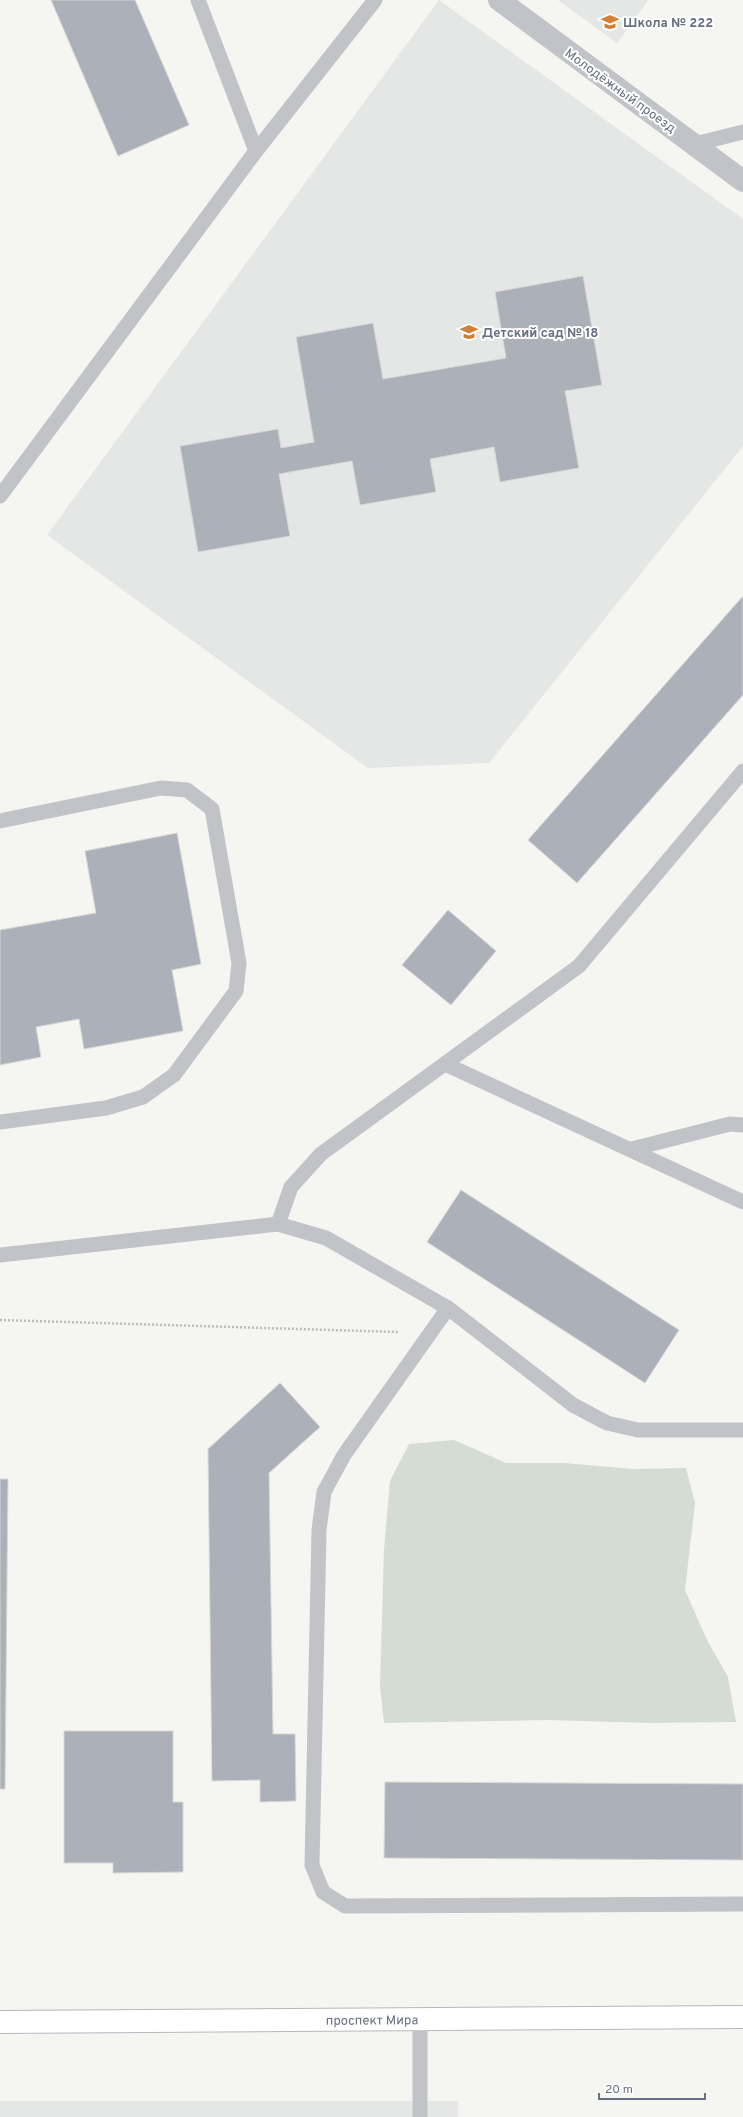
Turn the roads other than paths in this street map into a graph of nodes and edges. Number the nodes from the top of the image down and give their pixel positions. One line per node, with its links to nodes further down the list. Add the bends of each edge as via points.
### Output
1 (198, 0): 6 (lane)
2 (375, 0): 6 (lane)
3 (499, 0): 5 (street, Молодёжный проезд)
4 (743, 132): 5 (lane)
5 (695, 144): 7 (street, Молодёжный проезд)
6 (256, 151): 8 (lane)
7 (743, 181)
8 (0, 496)
9 (743, 771): 11 (lane, via 579,966)
10 (0, 821): 12 (lane, via 161,788 187,790 212,809 239,963 236,991 174,1075 143,1097 106,1108)
11 (445, 1064): 14 (lane); 16 (lane, via 320,1154 291,1187)
12 (0, 1122)
13 (743, 1125): 14 (lane, via 730,1124)
14 (632, 1149): 15 (lane)
15 (743, 1202)
16 (278, 1224): 17 (lane); 18 (lane, via 326,1238)
17 (0, 1255)
18 (448, 1308): 19 (lane, via 573,1405 607,1423 638,1430); 20 (lane, via 344,1455 324,1492 318,1530 312,1865 323,1892 345,1906)
19 (743, 1430)
20 (743, 1904)
21 (743, 2017): 22 (main road, проспект Мира)
22 (420, 2019): 23 (main road, проспект Мира); 24 (lane)
23 (0, 2022)
24 (420, 2117)

